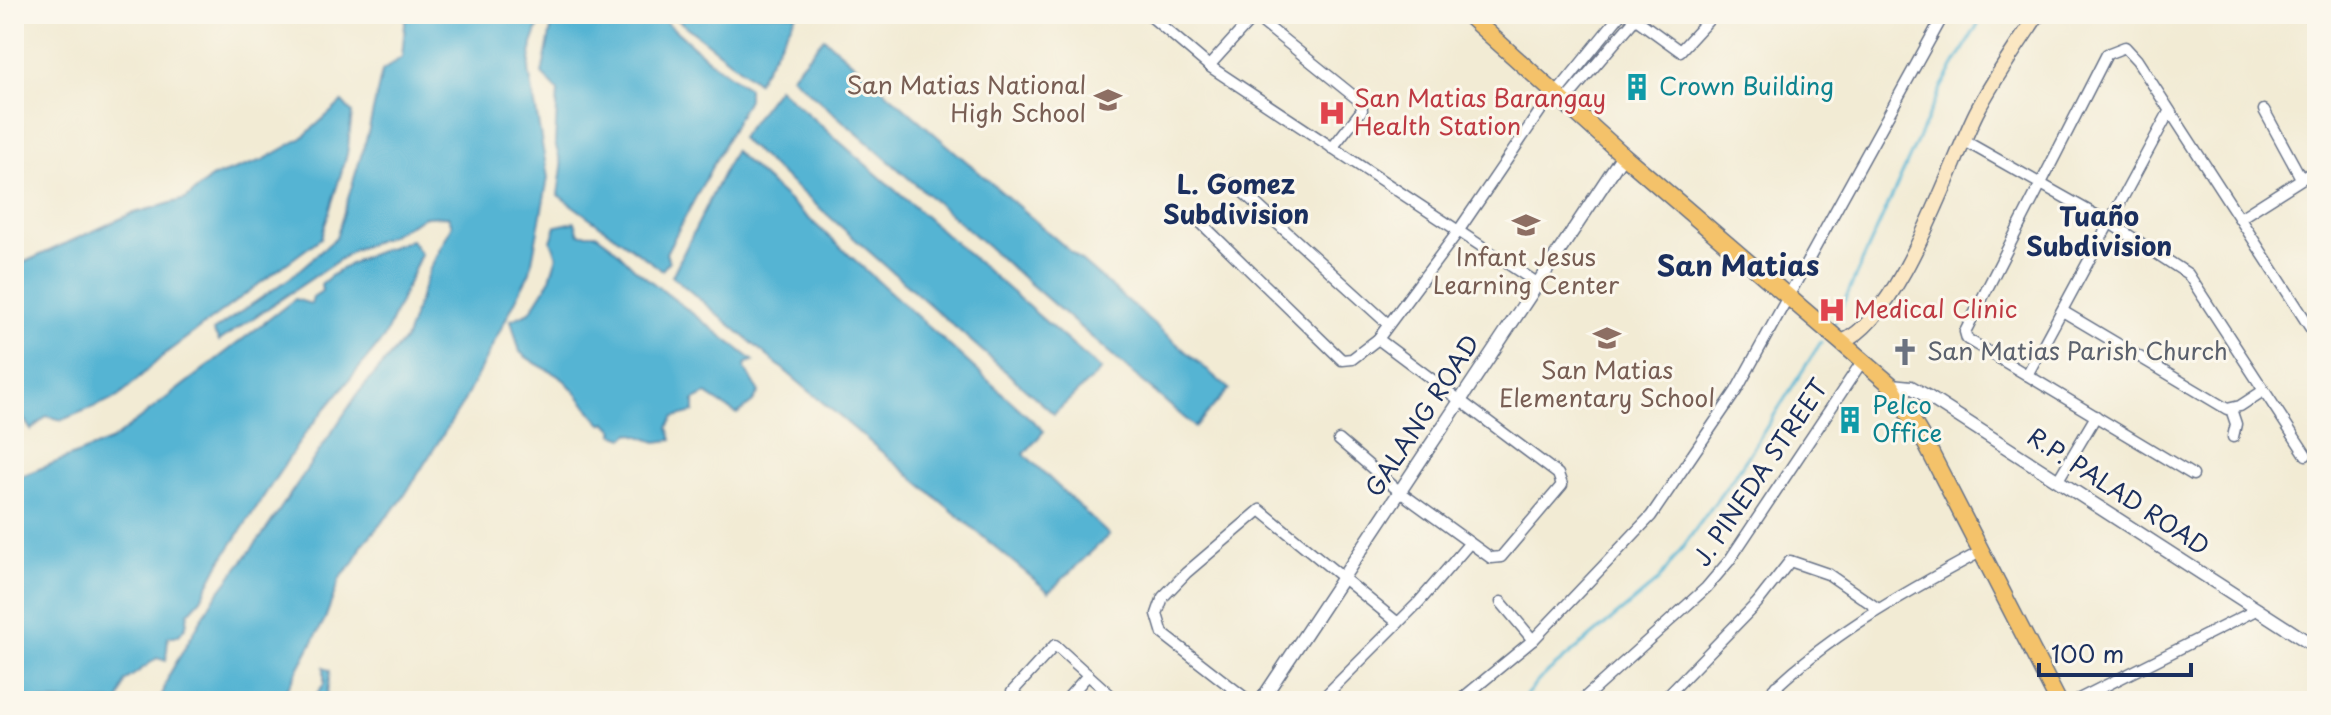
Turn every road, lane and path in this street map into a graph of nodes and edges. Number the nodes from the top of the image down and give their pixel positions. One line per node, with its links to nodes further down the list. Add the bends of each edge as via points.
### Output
1 (1148, 14): 10 (street)
2 (1467, 14): 11 (highway)
3 (1714, 14): 8 (street, via 1680,51)
4 (1944, 14): 26 (street)
5 (2038, 14): 14 (main road, via 1991,85)
6 (2308, 14): 9 (street)
7 (1254, 15): 10 (street); 15 (street, via 1361,102 1362,110)
8 (1630, 15): 11 (street)
9 (2317, 31)
10 (1209, 66): 15 (street)
11 (1558, 96): 16 (highway); 24 (street)
12 (2264, 110): 18 (street)
13 (2169, 112): 20 (street, via 2130,51 2116,48 2091,83); 21 (street); 23 (street)
14 (1963, 140): 20 (street); 28 (main road, via 1896,285)
15 (1332, 148): 24 (street)
16 (1623, 155): 25 (street, GALANG ROAD); 26 (highway)
17 (2317, 169): 18 (street)
18 (2301, 178): 21 (street)
19 (1234, 184): 29 (street)
20 (2041, 185): 23 (street); 34 (street, via 1965,332 1967,339)
21 (2240, 218): 30 (street)
22 (1198, 220): 31 (street, via 1342,360 1352,359)
23 (2110, 223): 27 (street); 36 (street, via 2188,274)
24 (1457, 233): 25 (street); 29 (street)
25 (1537, 283): 37 (street, GALANG ROAD)
26 (1788, 294): 32 (highway); 53 (street, via 1736,391 1651,516)
27 (2064, 312): 34 (street); 38 (street)
28 (1873, 321): 32 (main road); 33 (main road)
29 (1388, 324): 31 (street)
30 (2317, 338)
31 (1378, 339): 37 (street)
32 (1842, 342): 33 (highway)
33 (1862, 359): 35 (highway); 64 (street, J. PINEDA STREET, via 1729,561)
34 (2027, 375): 39 (street)
35 (1891, 385): 44 (street, R.P. PALAD ROAD, via 1911,387); 47 (highway)
36 (2263, 391): 38 (street); 42 (street)
37 (1460, 399): 45 (street, GALANG ROAD); 46 (street, via 1563,482 1501,557 1491,558)
38 (2231, 409): 40 (street)
39 (2096, 416): 43 (street); 44 (street)
40 (2233, 437)
41 (1339, 440): 45 (street)
42 (2306, 455)
43 (2193, 475)
44 (2058, 480): 51 (street, R.P. PALAD ROAD)
45 (1400, 492): 46 (street); 48 (street, GALANG ROAD)
46 (1468, 545): 52 (street)
47 (1982, 551): 50 (street); 68 (highway)
48 (1343, 577): 52 (street); 60 (street, via 1260,510 1163,597 1157,614 1163,634); 61 (street, GALANG ROAD)
49 (1501, 602): 53 (street)
50 (1877, 608): 56 (street); 65 (street, via 1828,574 1790,561)
51 (2258, 609): 54 (street, R.P. PALAD ROAD); 69 (street)
52 (1398, 623): 62 (street)
53 (1533, 640): 63 (street)
54 (2317, 648)
55 (1088, 675): 57 (street, via 1055,645 1012,692); 58 (street); 59 (street)
56 (1776, 686): 66 (street); 67 (street)
57 (1022, 701)
58 (1065, 701)
59 (1117, 701)
60 (1249, 701)
61 (1261, 701)
62 (1320, 701)
63 (1459, 701)
64 (1581, 701)
65 (1662, 701)
66 (1761, 701)
67 (1784, 701)
68 (2058, 701)
69 (2075, 701)

